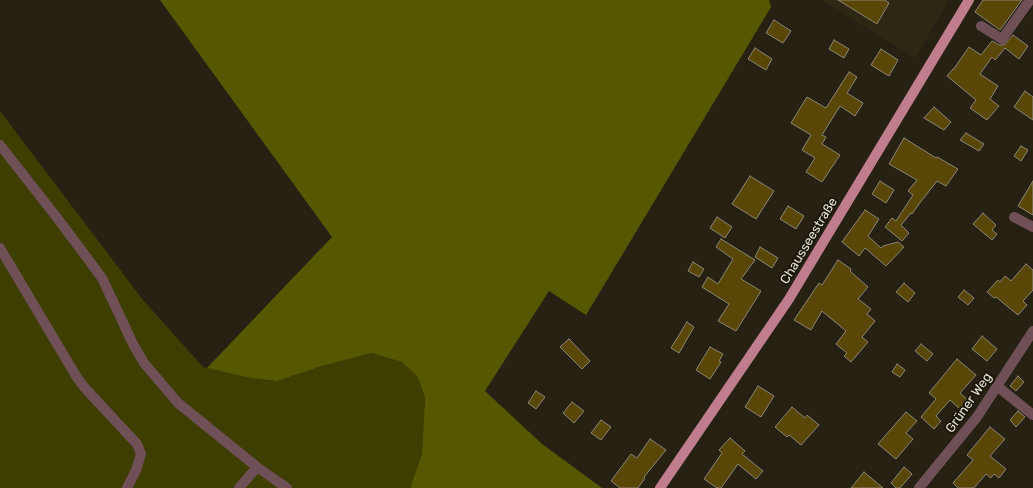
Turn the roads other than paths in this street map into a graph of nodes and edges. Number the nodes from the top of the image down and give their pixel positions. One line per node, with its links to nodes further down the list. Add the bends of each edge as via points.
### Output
1 (969, 0): 15 (main road, Chausseestraße, via 789,299)
2 (1030, 0): 3 (street, via 1002,39)
3 (981, 26)
4 (0, 145): 11 (street, via 102,278 144,363 178,403)
5 (1014, 217): 6 (street)
6 (1033, 227)
7 (0, 248): 12 (street, via 76,376 137,444 141,454)
8 (1033, 330): 9 (street, Grüner Weg)
9 (997, 386): 10 (street); 16 (street, Grüner Weg, via 978,417)
10 (1033, 415)
11 (257, 467): 13 (street); 14 (street)
12 (127, 488)
13 (239, 488)
14 (287, 488)
15 (660, 488)
16 (920, 488)

